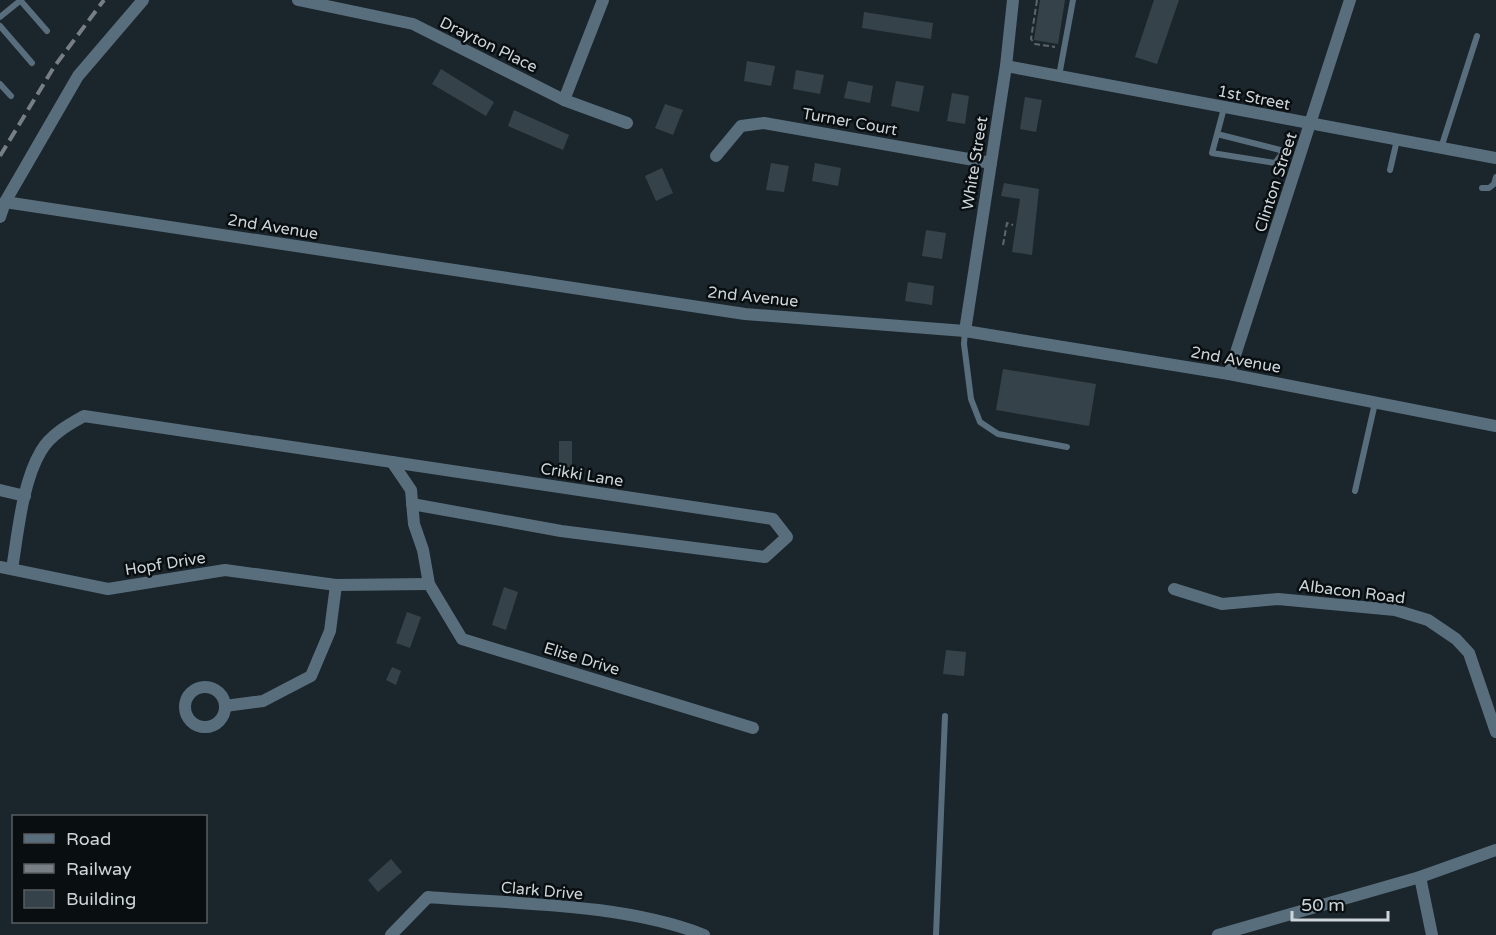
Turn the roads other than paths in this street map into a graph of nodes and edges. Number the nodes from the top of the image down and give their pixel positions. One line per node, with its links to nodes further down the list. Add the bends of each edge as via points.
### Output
1 (20, 0): 8 (lane); 10 (lane)
2 (143, 0): 30 (street, via 78,76)
3 (603, 0): 17 (street)
4 (1012, 0): 13 (street, White Street)
5 (1073, 0): 14 (lane)
6 (1350, 0): 20 (street, Clinton Street)
7 (306, 1): 17 (street, Drayton Place, via 413,24)
8 (0, 17)
9 (0, 26): 12 (lane)
10 (47, 31)
11 (1477, 36): 23 (lane)
12 (32, 63)
13 (1006, 66): 14 (street, 1st Street); 26 (street, White Street)
14 (1059, 76): 18 (street, 1st Street)
15 (0, 84): 16 (lane)
16 (11, 96)
17 (564, 99): 19 (street, Drayton Place)
18 (1224, 108): 20 (street, 1st Street); 21 (lane)
19 (627, 123)
20 (1311, 125): 22 (street, 1st Street); 33 (street, Clinton Street)
21 (1217, 134): 21 (lane, via 1212,153 1275,163 1284,151)
22 (1397, 140): 23 (street, 1st Street); 27 (lane)
23 (1441, 148): 25 (street, 1st Street)
24 (716, 156): 26 (street, Turner Court, via 741,126 765,123)
25 (1496, 158)
26 (991, 163): 32 (street, White Street)
27 (1390, 170)
28 (1496, 177): 29 (lane, via 1489,188)
29 (1482, 188)
30 (6, 202): 31 (street); 32 (street, 2nd Avenue, via 745,314)
31 (0, 217)
32 (965, 330): 33 (street, 2nd Avenue); 36 (lane, via 972,399 980,422 998,434)
33 (1228, 374): 34 (street, 2nd Avenue)
34 (1375, 403): 35 (street, 2nd Avenue); 39 (lane)
35 (1496, 426)
36 (1067, 447)
37 (392, 462): 40 (street, Crikki Lane, via 84,416 60,430 41,451); 41 (street, Elise Drive, via 411,490); 41 (street, Crikki Lane, via 773,519 787,537 765,557 561,531)
38 (0, 490): 40 (street)
39 (1354, 491)
40 (25, 496): 42 (street, Crikki Lane)
41 (412, 504): 43 (street, Elise Drive)
42 (6, 568): 44 (street, Hopf Drive, via 108,589 225,570)
43 (429, 584): 44 (street); 48 (street, Elise Drive, via 462,639)
44 (336, 585): 46 (street, via 330,631 311,676 263,701)
45 (1174, 589): 49 (street, Albacon Road, via 1222,604 1278,599 1395,610 1428,620 1469,653)
46 (225, 706)
47 (945, 716): 54 (lane)
48 (753, 728)
49 (1496, 732)
50 (1496, 850): 51 (street)
51 (1420, 877): 55 (street); 56 (street)
52 (390, 935): 53 (street, Clark Drive, via 428,897 608,912 680,926)
53 (704, 935)
54 (936, 935)
55 (1218, 935)
56 (1432, 935)

